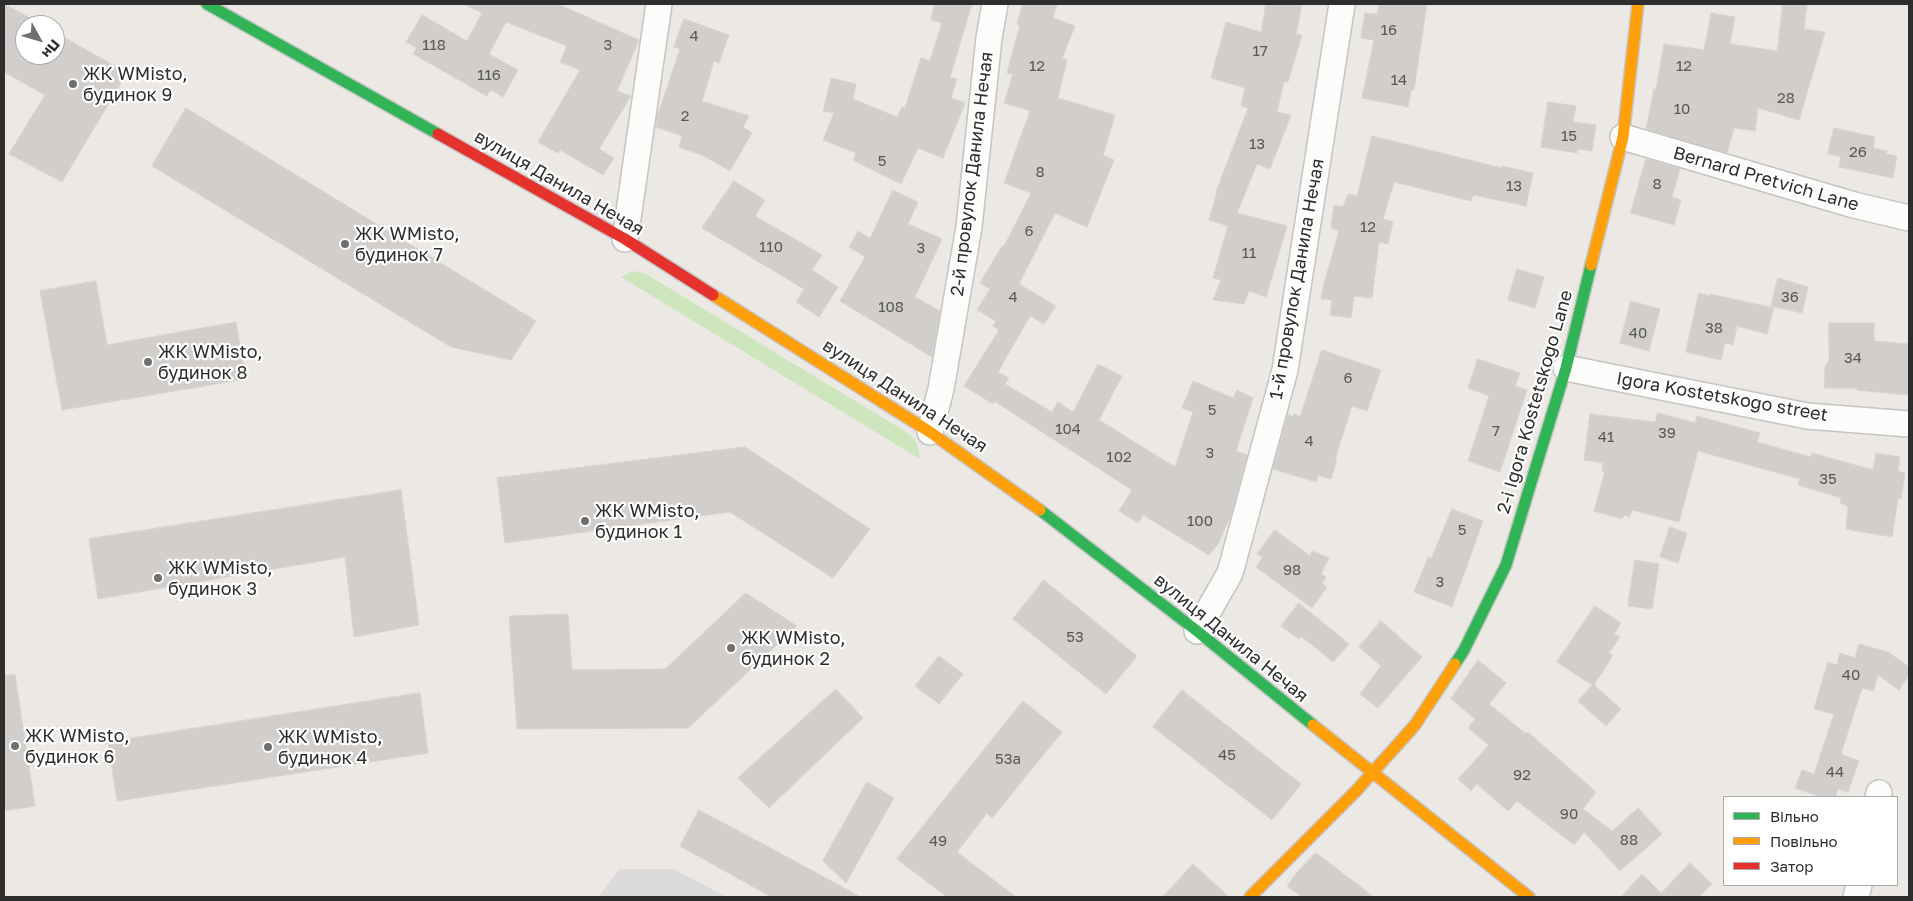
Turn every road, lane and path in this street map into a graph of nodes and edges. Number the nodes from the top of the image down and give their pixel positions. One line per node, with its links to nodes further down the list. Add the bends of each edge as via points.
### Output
1 (207, 4): 8 (main road, вулиця Данила Нечая)
2 (660, 4): 8 (street)
3 (995, 4): 11 (street, 2-й провулок Данила Нечая, via 969,227 941,389)
4 (1342, 4): 12 (street, 1-й провулок Данила Нечая, via 1285,370 1230,574)
5 (1638, 4): 6 (main road, 2-i Igora Kostetskogo Lane)
6 (1623, 137): 7 (street, Bernard Pretvich Lane); 9 (main road, 2-i Igora Kostetskogo Lane)
7 (1909, 218)
8 (625, 239): 11 (main road, вулиця Данила Нечая)
9 (1566, 368): 10 (street, Igora Kostetskogo street, via 1807,416); 13 (main road, 2-i Igora Kostetskogo Lane, via 1506,565 1464,650 1415,725)
10 (1909, 424)
11 (930, 432): 12 (main road, вулиця Данила Нечая, via 1051,518)
12 (1197, 631): 13 (main road, вулиця Данила Нечая)
13 (1372, 773): 14 (main road, 2-i Igora Kostetskogo Lane); 15 (main road, вулиця Данила Нечая)
14 (1250, 897)
15 (1529, 897)

